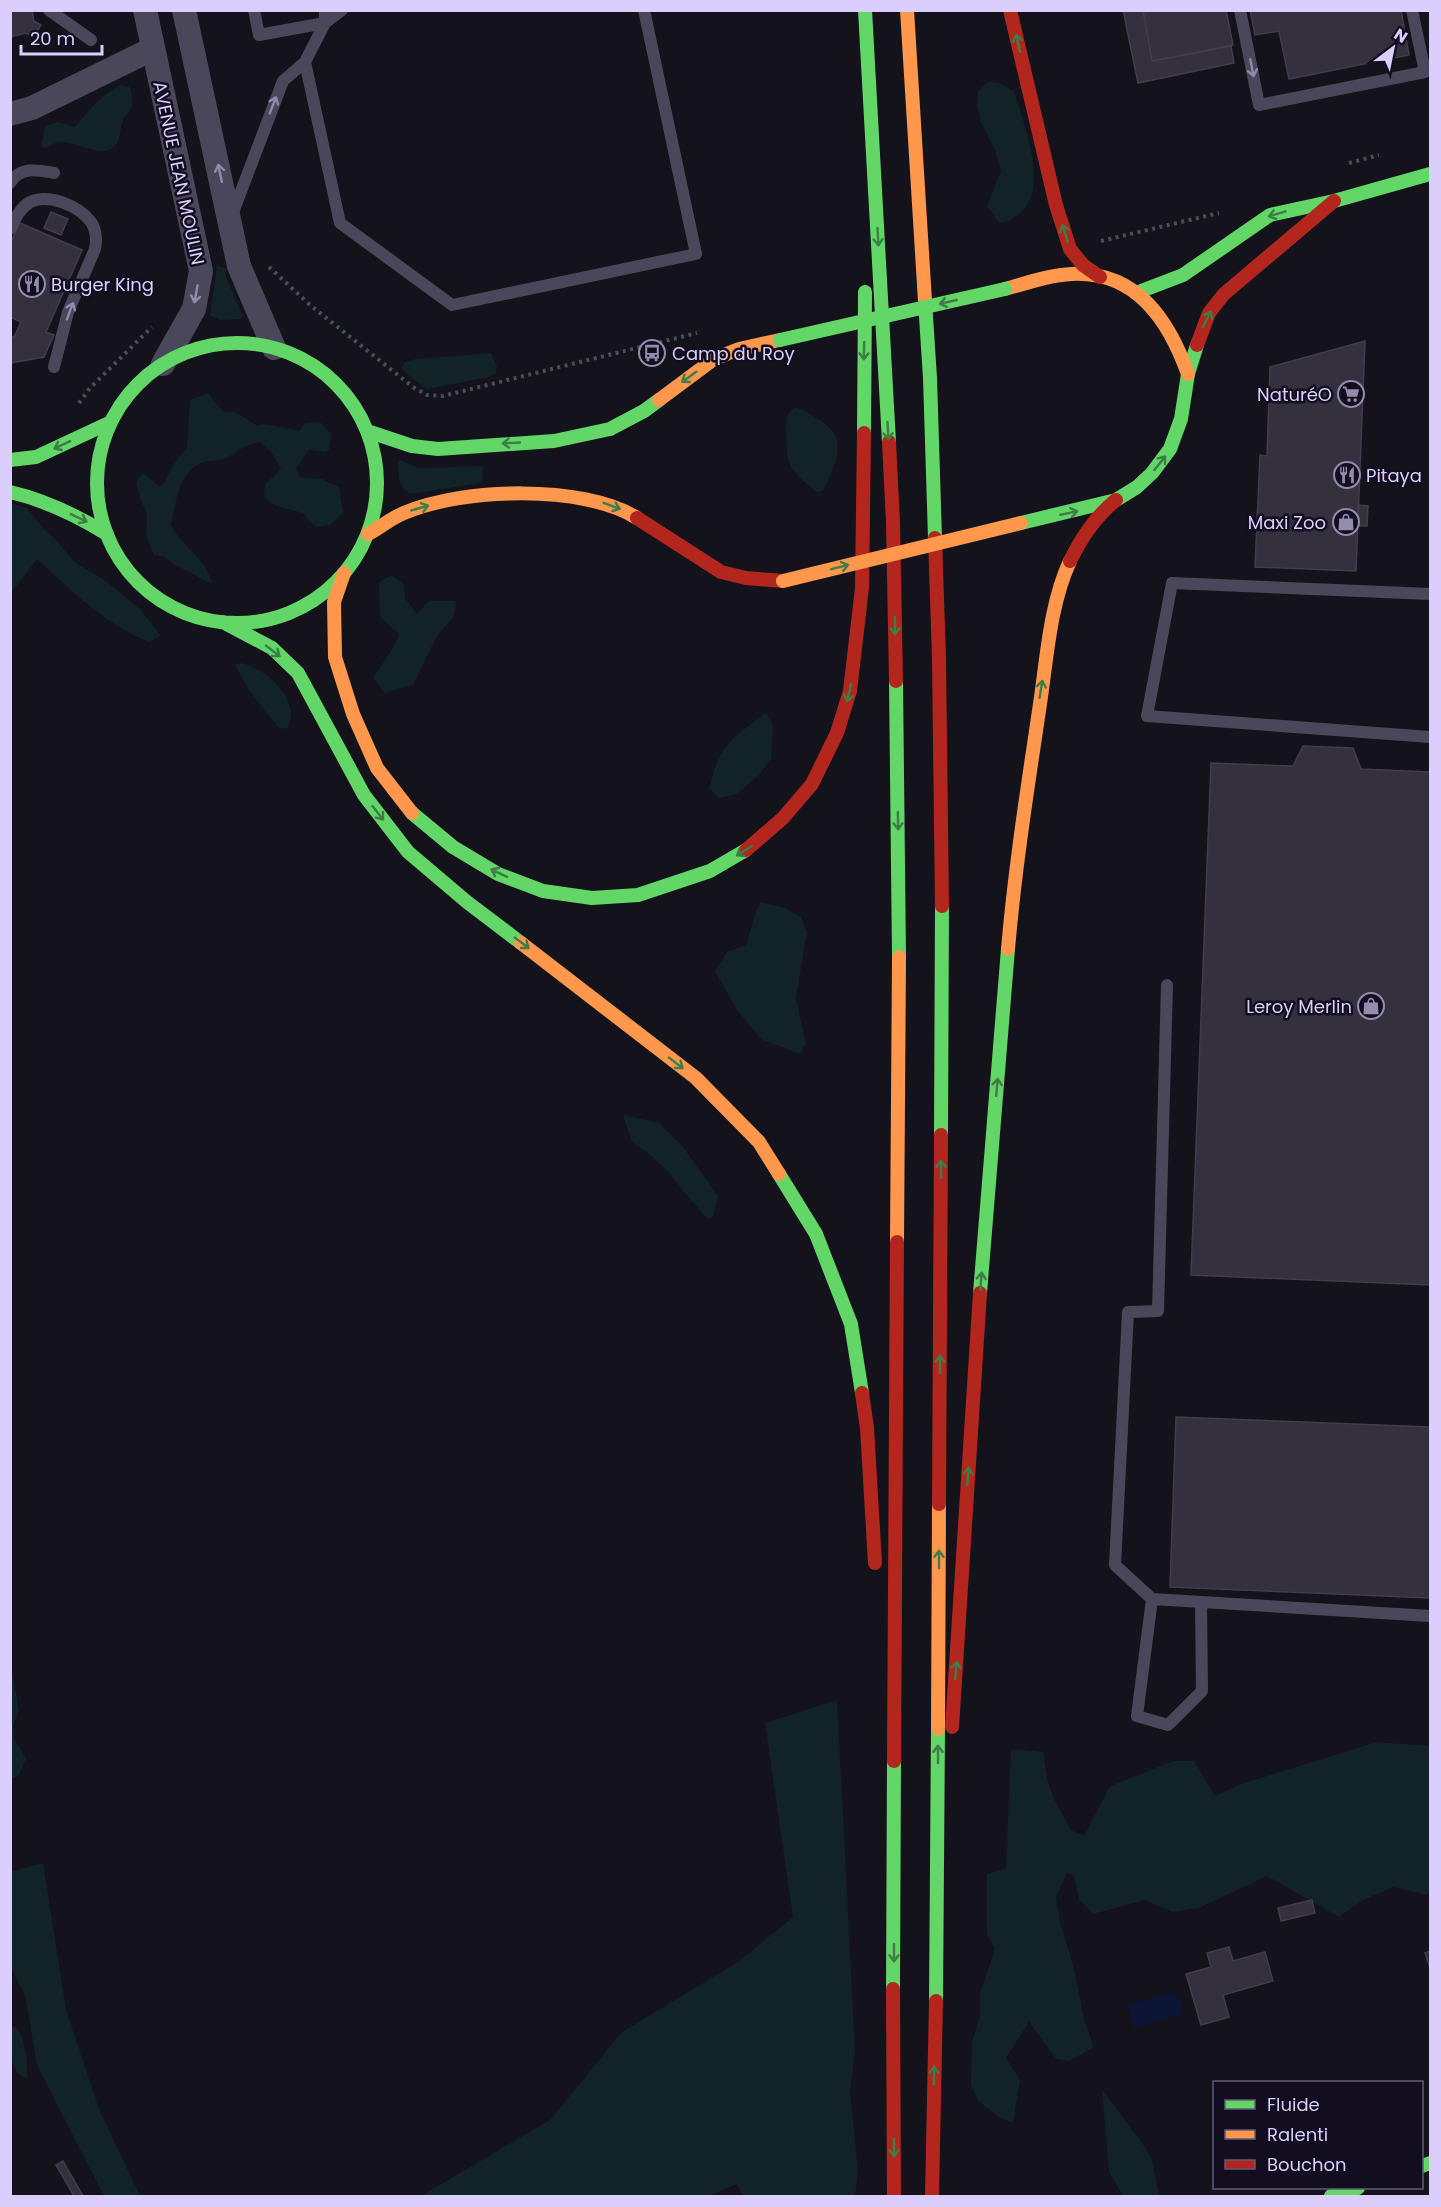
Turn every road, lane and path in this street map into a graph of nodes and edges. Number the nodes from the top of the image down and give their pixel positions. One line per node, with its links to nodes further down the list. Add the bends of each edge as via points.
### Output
1 (49, 10): 13 (lane)
2 (145, 10): 15 (street, AVENUE JEAN MOULIN)
3 (184, 10): 23 (street, one-way to 3)
4 (254, 10): 12 (lane, via 259,35)
5 (342, 10): 12 (lane)
6 (644, 10): 16 (lane, via 696,254 452,305 340,223)
7 (865, 10): 14 (main road)
8 (906, 10): 56 (main road, one-way to 8, via 942,917 939,658 930,378)
9 (1010, 10): 25 (main road, one-way to 9)
10 (1240, 10): 11 (lane, one-way to 11, via 1259,105 1425,72)
11 (1412, 10)
12 (325, 17): 16 (lane)
13 (91, 40)
14 (867, 41): 27 (main road); 55 (main road, one-way to 55, via 893,522 898,851)
15 (152, 49): 17 (street, via 32,108); 34 (street, AVENUE JEAN MOULIN, one-way to 34, via 201,271 194,309)
16 (305, 62): 23 (lane, one-way to 16, via 283,81)
17 (10, 114)
18 (54, 173): 20 (lane, via 30,169)
19 (1431, 174): 21 (main road)
20 (10, 183)
21 (1334, 201): 30 (main road, one-way to 30, via 1270,215 1183,275); 36 (main road, one-way to 21, via 1200,333 1224,294)
22 (1228, 210): 25 (path)
23 (230, 219): 26 (street)
24 (10, 229): 35 (lane, one-way to 24, via 69,312 95,249 97,240 92,223 81,212 47,199 31,202 17,213)
25 (1070, 249): 28 (main road)
26 (236, 250): 32 (path, via 254,248 310,305 428,395 443,396); 33 (street)
27 (865, 255)
28 (1100, 277): 30 (main road); 39 (main road, one-way to 39, bridge, via 1059,276 739,349 714,359 644,411 610,429 584,436 438,449 412,446)
29 (865, 279): 45 (main road, one-way to 45, via 862,588 850,691 837,733 812,784 783,818 749,848 710,871 638,895 592,898 543,891 498,874 453,847 412,813 377,768 353,714 335,657 334,602)
30 (1136, 293): 36 (main road, via 1168,326)
31 (160, 320): 37 (path, via 90,388)
32 (700, 333)
33 (274, 348): 34 (main road, via 217,345 189,351); 39 (main road, via 320,370 339,387)
34 (163, 364): 38 (main road, via 124,400)
35 (54, 367)
36 (1188, 374): 42 (main road, one-way to 36, via 1152,473 1170,449 1181,419)
37 (76, 407)
38 (111, 422): 40 (main road, one-way to 40, via 36,458); 43 (main road, via 98,466 100,512)
39 (367, 430): 44 (main road, via 377,472 374,514)
40 (10, 460)
41 (10, 492): 43 (main road, one-way to 43, via 27,495 81,518)
42 (1116, 500): 44 (main road, one-way to 42, bridge, via 403,513 444,501 493,495 585,498 626,511 722,572 750,580 783,581); 56 (main road, one-way to 42, via 982,1261 1014,878 1052,622 1064,574 1080,540 1101,512)
43 (107, 534): 47 (main road, via 126,567 153,594 186,613)
44 (368, 534): 45 (main road)
45 (344, 573): 47 (main road, via 298,609 261,621)
46 (1431, 594): 48 (lane, via 1172,583 1147,716)
47 (223, 622): 50 (main road, one-way to 50, via 272,648 298,673 364,795 408,852 696,1078 759,1142 816,1234 851,1324 867,1428)
48 (1431, 736)
49 (1167, 985): 51 (lane, via 1158,1311 1128,1312 1115,1565)
50 (875, 1571)
51 (1152, 1599): 52 (lane); 52 (lane, via 1137,1716 1168,1725 1202,1690)
52 (1201, 1602): 53 (lane)
53 (1431, 1616)
54 (880, 1667): 55 (main road)
55 (893, 1894): 58 (main road, one-way to 58)
56 (937, 1959): 59 (main road, one-way to 56)
57 (1352, 2189): 60 (main road)
58 (894, 2196)
59 (932, 2196)
60 (1331, 2196)

